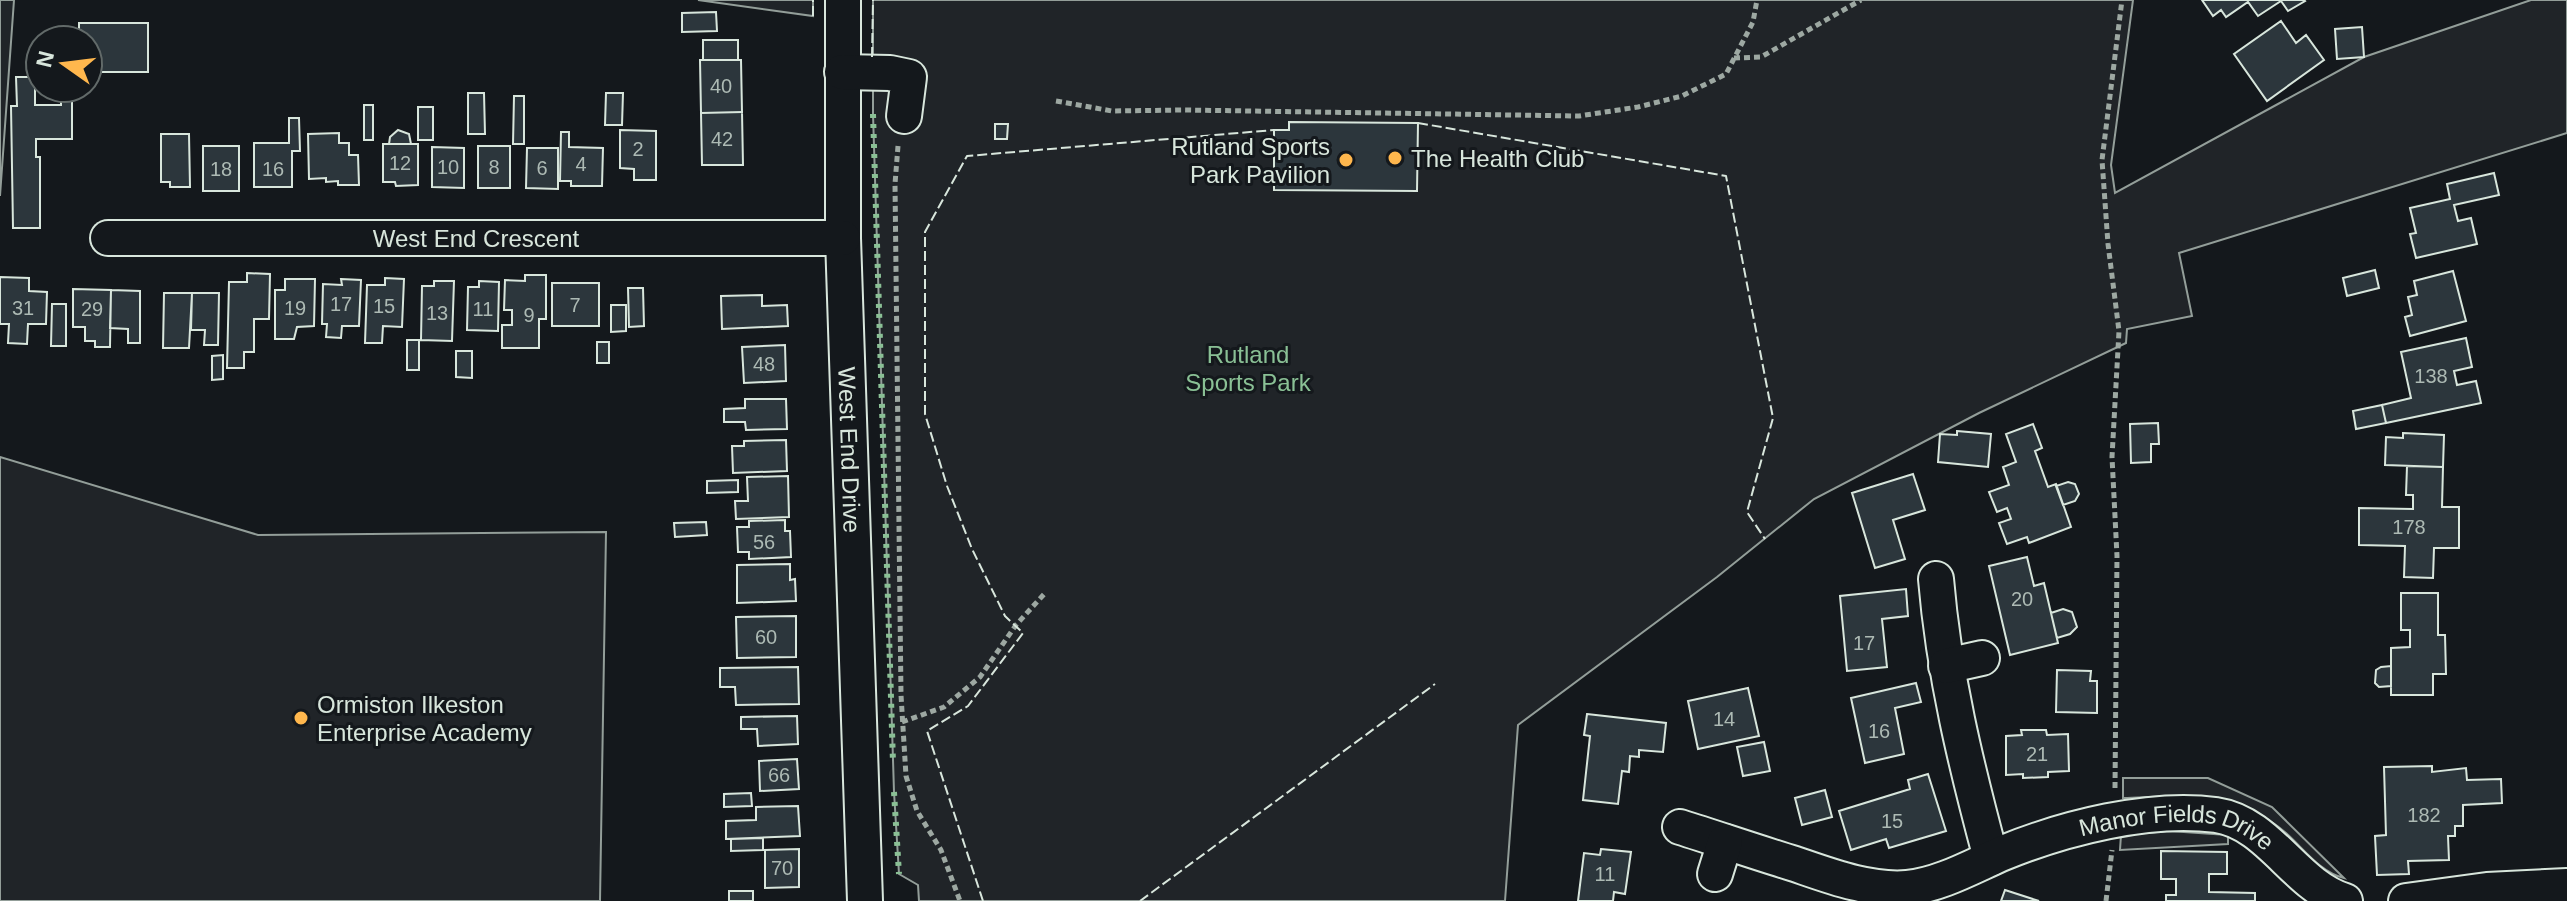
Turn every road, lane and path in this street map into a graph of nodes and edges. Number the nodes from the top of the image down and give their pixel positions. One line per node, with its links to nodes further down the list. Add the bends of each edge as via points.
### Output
1 (843, 0): 6 (street, West End Drive)
2 (1757, 0): 5 (path, via 1753,22)
3 (1861, 0): 5 (path, via 1761,57)
4 (2122, 0): 16 (path, via 2102,160 2119,331 2112,457 2117,556)
5 (1734, 58): 7 (path, via 1726,74 1682,96 1579,116 1112,111)
6 (842, 72): 8 (street, via 909,77); 10 (street, West End Drive)
7 (1056, 101)
8 (904, 116): 15 (path, via 895,184)
9 (108, 238): 10 (street, West End Crescent)
10 (843, 238): 22 (street, West End Drive)
11 (1936, 579): 14 (street)
12 (1046, 592): 15 (path, via 980,677 944,707)
13 (1982, 658): 14 (street)
14 (1946, 666): 19 (street)
15 (902, 722): 23 (path, via 906,776 917,811 941,850)
16 (2115, 820): 19 (street, Manor Fields Drive, via 2036,840); 24 (path); 25 (street, Manor Fields Drive, via 2203,813 2236,821 2322,890)
17 (1680, 827): 18 (street, Manor Fields Drive)
18 (1725, 842): 19 (street, Manor Fields Drive, via 1853,882 1890,888 1931,883); 20 (street)
19 (1991, 858)
20 (1715, 874)
21 (2567, 886): 26 (street)
22 (865, 901)
23 (960, 901)
24 (2106, 901)
25 (2345, 901)
26 (2406, 901)

